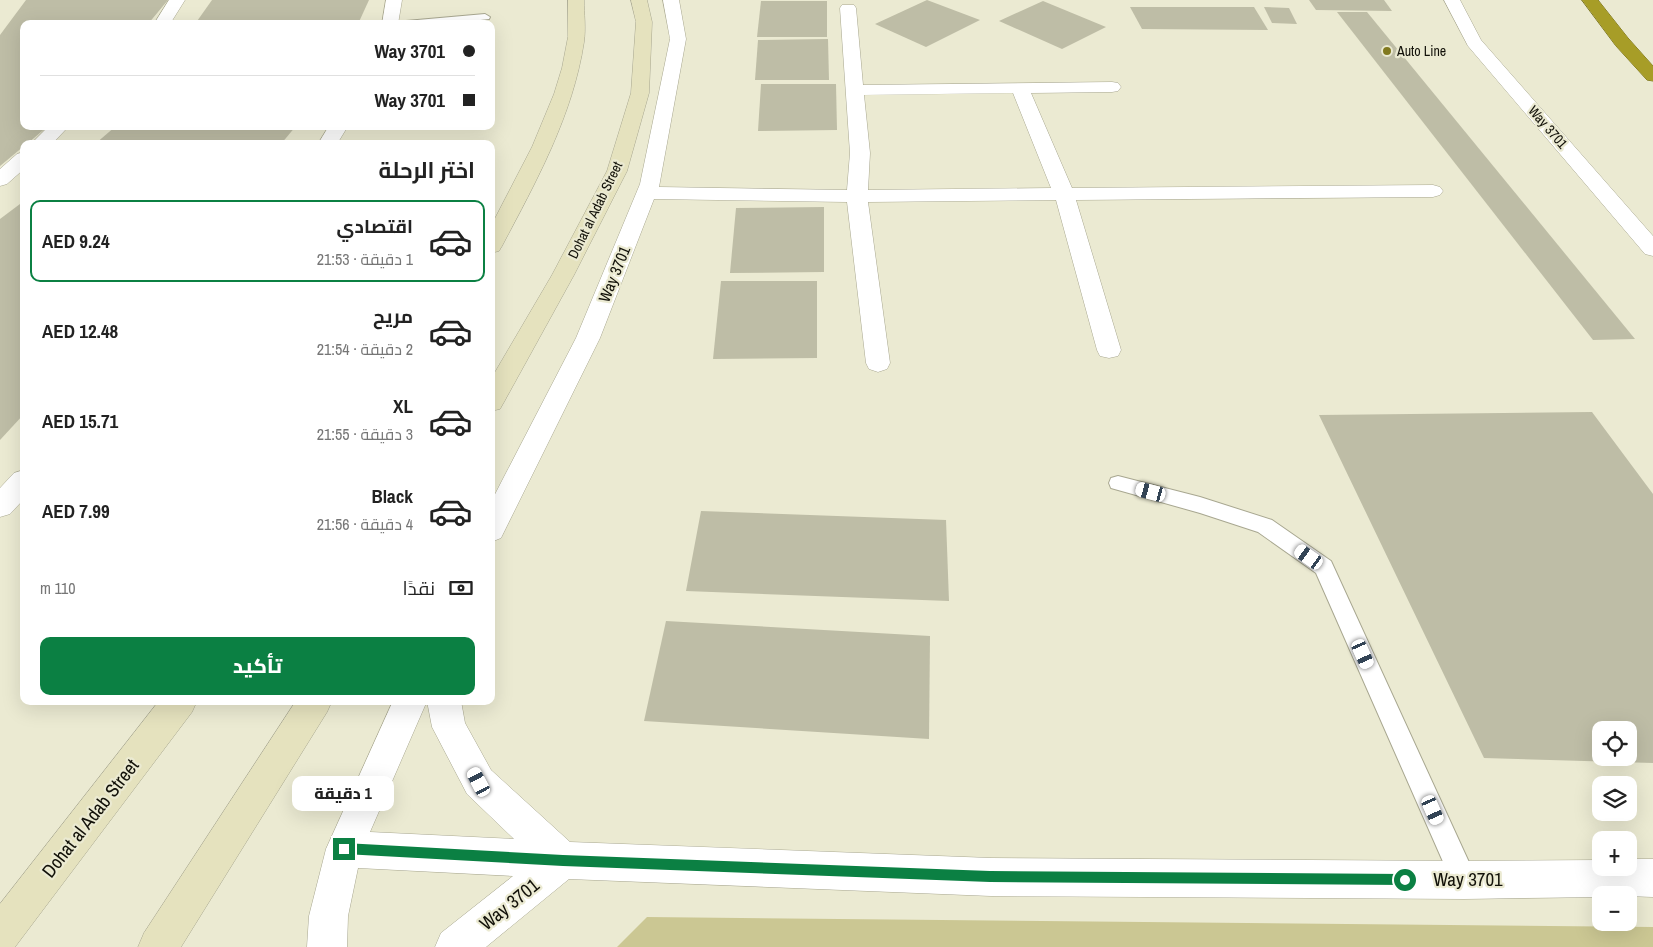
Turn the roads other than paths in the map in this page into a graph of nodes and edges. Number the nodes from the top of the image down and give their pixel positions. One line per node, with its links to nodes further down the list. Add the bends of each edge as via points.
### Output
1 (177, 0): 10 (street)
2 (394, 0): 11 (street)
3 (576, 0): 25 (main road, via 576,41 558,110)
4 (639, 0): 29 (main road, Dohat al Adab Street, via 644,22 640,93 616,171 564,275)
5 (671, 0): 22 (street, Way 3701, via 678,39)
6 (1452, 0): 26 (street, Way 3701, via 1474,42)
7 (1590, 0): 13 (highway)
8 (848, 8): 16 (street)
9 (485, 18): 12 (lane)
10 (164, 20)
11 (391, 20)
12 (459, 20)
13 (1653, 76)
14 (1112, 87): 15 (street)
15 (1020, 88): 16 (street); 23 (street)
16 (854, 90): 24 (street, via 860,153)
17 (56, 130): 18 (street)
18 (44, 140)
19 (20, 162): 20 (street)
20 (0, 180)
21 (1433, 191): 23 (street)
22 (646, 193): 24 (street); 33 (street, Way 3701, via 588,338)
23 (1064, 194): 24 (street); 27 (street)
24 (857, 196): 28 (street)
25 (495, 239)
26 (1653, 249)
27 (1109, 350)
28 (878, 363)
29 (495, 395)
30 (1118, 483): 41 (lane, via 1265,526 1324,567)
31 (20, 485): 32 (street)
32 (0, 506)
33 (495, 522)
34 (177, 705): 42 (main road, Dohat al Adab Street)
35 (313, 705): 43 (main road)
36 (408, 705): 38 (street)
37 (445, 705): 39 (street, via 449,727 479,782)
38 (344, 849): 39 (street, Way 3701); 44 (street, via 327,927)
39 (563, 860): 41 (street, Way 3701, via 990,877); 45 (street, Way 3701)
40 (1653, 878): 41 (street, Way 3701)
41 (1464, 880)
42 (0, 935)
43 (158, 947)
44 (327, 947)
45 (455, 947)

